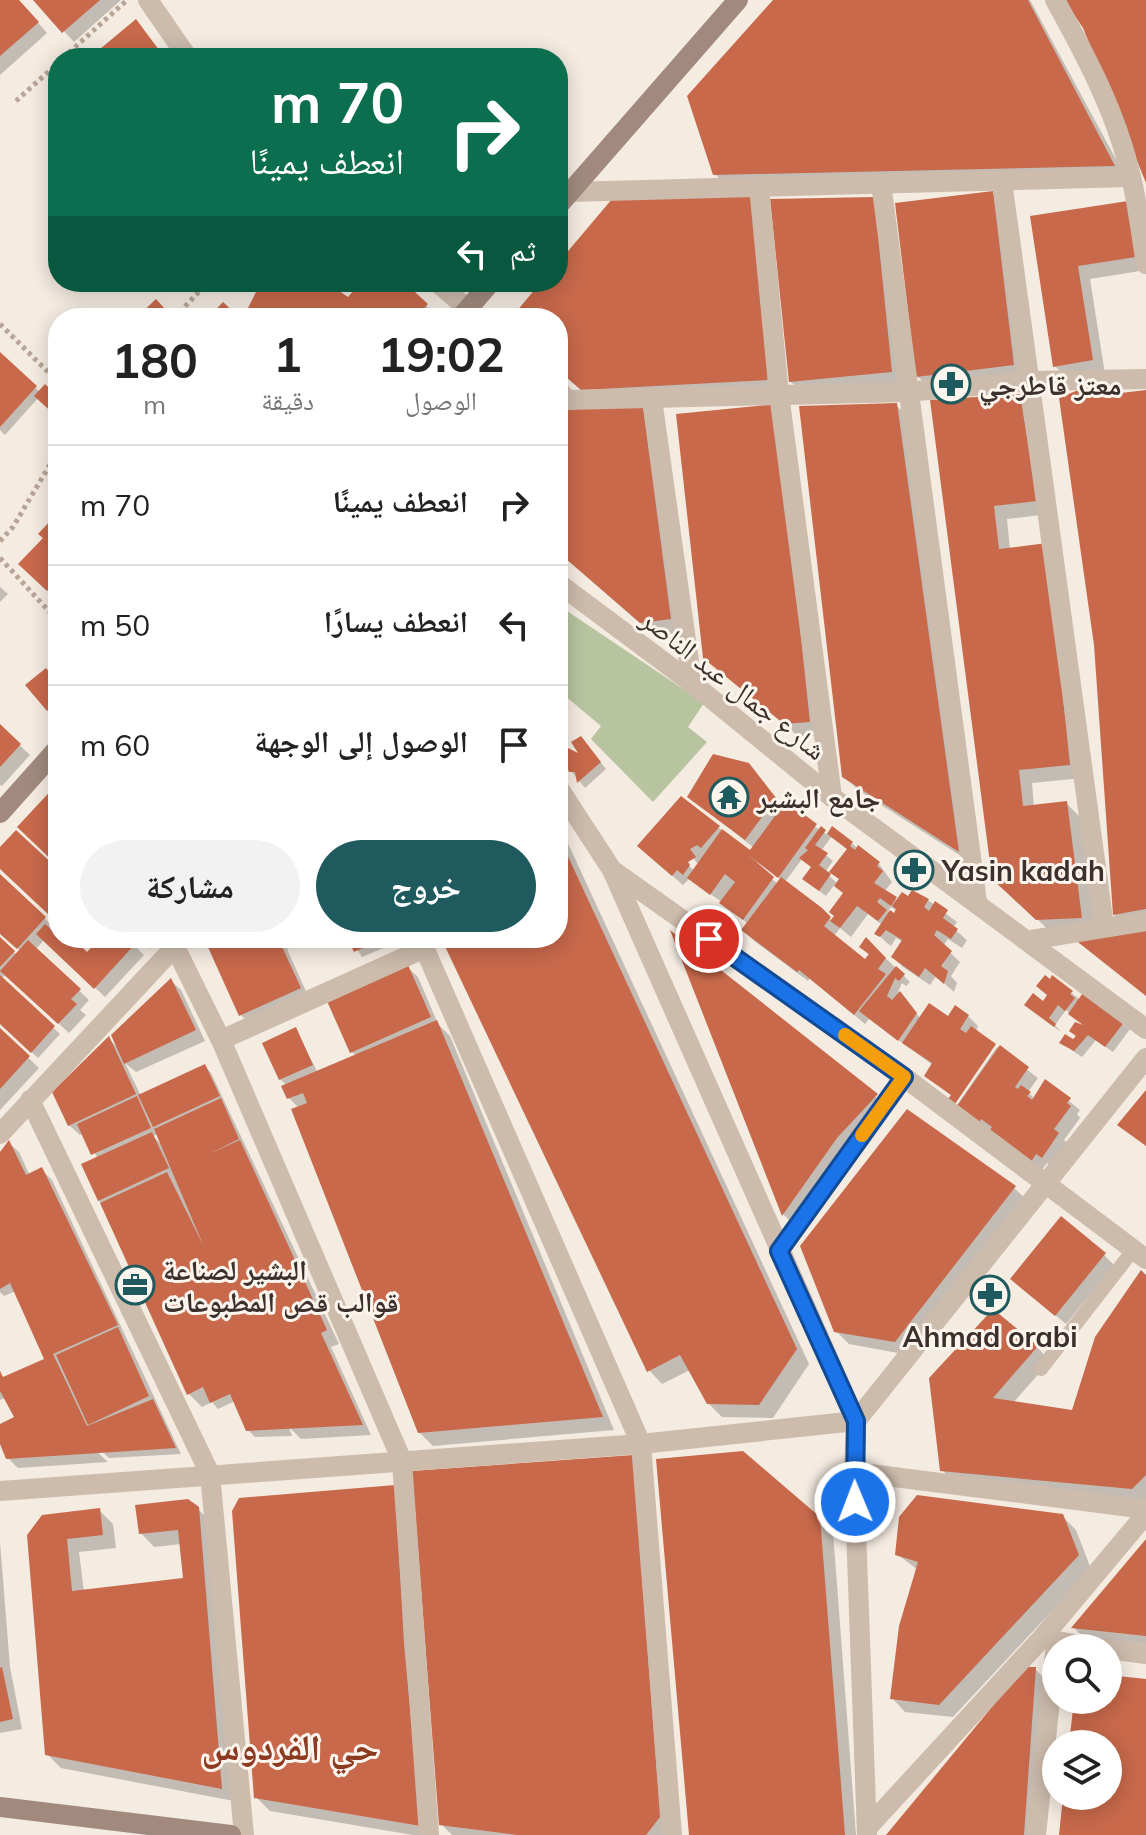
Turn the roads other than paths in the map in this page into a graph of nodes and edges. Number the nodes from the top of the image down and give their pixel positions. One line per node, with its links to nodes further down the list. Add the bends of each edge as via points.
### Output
1 (148, 0): 4 (street)
2 (738, 0): 9 (main road)
3 (1055, 0): 5 (street, via 1089,61)
4 (181, 48)
5 (1131, 177): 6 (street); 11 (street)
6 (1002, 181): 7 (street); 15 (street)
7 (881, 183): 8 (street); 16 (street)
8 (759, 187): 10 (street); 17 (street)
9 (568, 194)
10 (568, 199)
11 (1146, 264)
12 (447, 292): 13 (street)
13 (462, 308)
14 (1146, 379): 15 (street)
15 (1031, 381): 16 (street); 29 (street)
16 (906, 392): 17 (street); 27 (street)
17 (779, 394): 18 (street); 23 (street)
18 (652, 399): 19 (street); 21 (street)
19 (568, 400)
20 (568, 590): 21 (street, شارع جمال عبد الناصر)
21 (692, 683): 23 (street, شارع جمال عبد الناصر)
22 (48, 759): 25 (main road)
23 (832, 797): 27 (street, شارع جمال عبد الناصر)
24 (568, 802): 26 (street)
25 (0, 813)
26 (612, 870): 38 (street); 42 (street)
27 (977, 902): 30 (street, شارع جمال عبد الناصر)
28 (1146, 921): 29 (street)
29 (1104, 926): 30 (street)
30 (1030, 940): 35 (street, شارع جمال عبد الناصر)
31 (174, 948): 39 (street)
32 (181, 948): 36 (street)
33 (412, 948): 36 (street)
34 (424, 948): 46 (street)
35 (1146, 1029)
36 (221, 1040): 47 (street)
37 (1146, 1058): 41 (street)
38 (904, 1077): 41 (street); 42 (street)
39 (30, 1100): 40 (street); 49 (street)
40 (0, 1134)
41 (1044, 1184): 43 (street); 45 (street)
42 (779, 1251): 45 (street)
43 (1140, 1254): 44 (lane)
44 (1041, 1369)
45 (856, 1421): 46 (street); 48 (street)
46 (641, 1444): 47 (street); 63 (street)
47 (402, 1461): 49 (street); 62 (street)
48 (854, 1472): 51 (street); 59 (street)
49 (210, 1474): 50 (street); 61 (street)
50 (1, 1489)
51 (1146, 1512): 52 (street)
52 (1054, 1634)
53 (1042, 1648): 59 (street)
54 (1122, 1651): 55 (street)
55 (1146, 1654)
56 (1044, 1714): 64 (street)
57 (0, 1807): 58 (main road)
58 (150, 1830): 60 (main road)
59 (868, 1830)
60 (231, 1835)
61 (244, 1835)
62 (429, 1835)
63 (672, 1835)
64 (1036, 1835)

